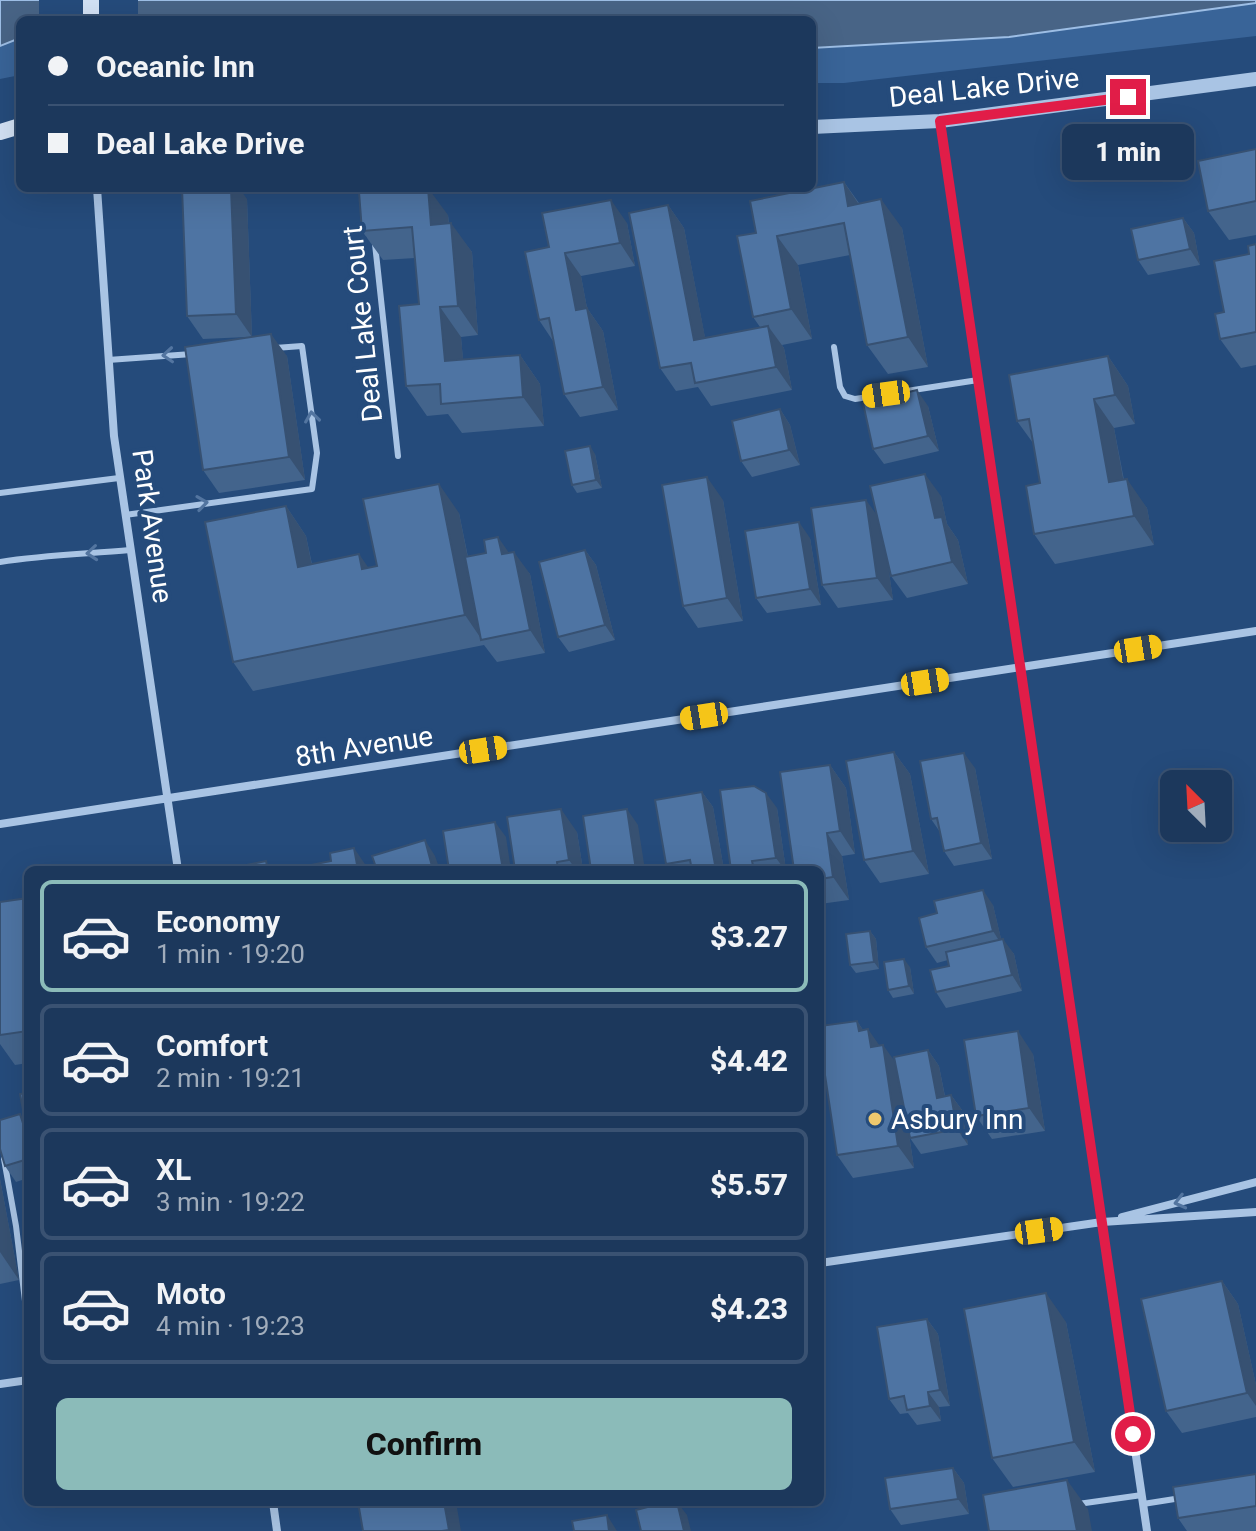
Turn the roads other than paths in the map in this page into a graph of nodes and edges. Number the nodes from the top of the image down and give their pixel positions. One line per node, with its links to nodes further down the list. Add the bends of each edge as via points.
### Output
1 (1256, 79): 2 (street, Deal Lake Drive)
2 (940, 121): 3 (street, Deal Lake Drive); 10 (street)
3 (816, 127)
4 (97, 192): 9 (street, Park Avenue)
5 (374, 229): 11 (lane, Deal Lake Court)
6 (834, 347): 10 (lane, via 840,387 855,399)
7 (272, 348): 14 (lane, one-way to 7, via 312,489 317,453 302,346)
8 (198, 353): 9 (lane, one-way to 9)
9 (108, 360): 12 (street, Park Avenue)
10 (978, 380): 18 (street)
11 (398, 456)
12 (119, 478): 13 (lane); 14 (street, Park Avenue)
13 (0, 493)
14 (125, 515): 15 (street, Park Avenue)
15 (130, 550): 16 (lane, one-way to 16); 19 (street, Park Avenue)
16 (0, 562)
17 (1256, 631): 18 (street, 8th Avenue)
18 (1020, 667): 19 (street, 8th Avenue); 25 (street)
19 (167, 798): 20 (street, 8th Avenue); 21 (street, Park Avenue)
20 (0, 824)
21 (177, 866)
22 (2, 1144): 27 (lane)
23 (1256, 1182): 25 (street, one-way to 25)
24 (1256, 1212): 25 (street)
25 (1102, 1222): 26 (street); 31 (street)
26 (824, 1262)
27 (24, 1293)
28 (24, 1381): 29 (street)
29 (0, 1384)
30 (1193, 1497): 31 (lane)
31 (1143, 1499): 33 (lane); 35 (street)
32 (274, 1506): 34 (street)
33 (1064, 1506)
34 (277, 1531)
35 (1147, 1531)

